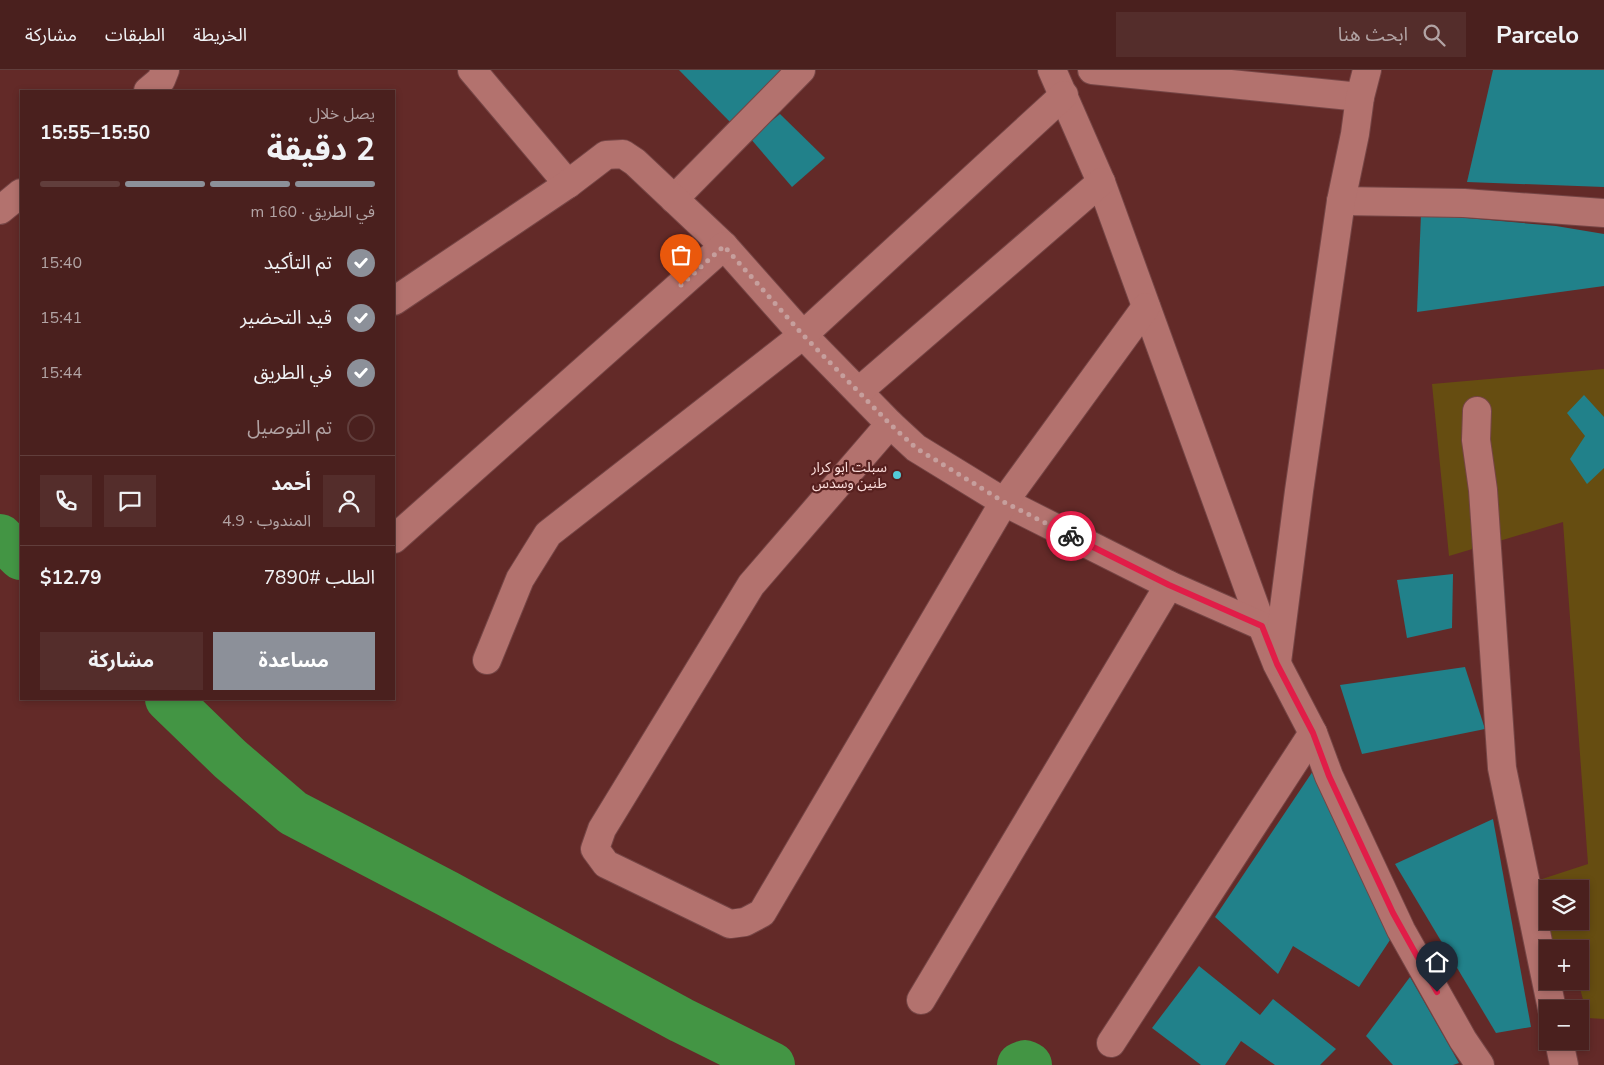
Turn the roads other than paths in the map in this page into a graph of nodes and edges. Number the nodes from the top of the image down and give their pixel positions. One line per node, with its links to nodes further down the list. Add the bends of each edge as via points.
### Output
1 (165, 70): 7 (street, via 161,80)
2 (472, 70): 11 (street)
3 (801, 70): 13 (street)
4 (1052, 70): 8 (street)
5 (1092, 70): 9 (street)
6 (1367, 70): 9 (street)
7 (149, 90)
8 (1064, 95): 10 (street); 20 (street)
9 (1360, 97): 14 (street)
10 (1102, 182): 19 (street); 21 (street)
11 (568, 184): 13 (street, via 606,155 623,154); 18 (street)
12 (20, 194): 15 (street)
13 (674, 199): 17 (street)
14 (1341, 201): 16 (street, via 1464,203); 29 (street)
15 (0, 210)
16 (1604, 213)
17 (724, 246): 20 (street); 25 (street)
18 (395, 300)
19 (1146, 307): 24 (street); 27 (street)
20 (803, 335): 21 (street); 28 (street, via 548,534 520,579)
21 (859, 391): 23 (street)
22 (1477, 411): 32 (street, via 1476,440 1484,490 1502,768)
23 (890, 424): 24 (street, via 916,448); 24 (street, via 751,585 602,829 595,849 606,864 730,924 746,922 762,913)
24 (1004, 502): 26 (street)
25 (395, 538)
26 (1169, 585): 27 (street); 31 (street)
27 (1262, 626): 29 (street)
28 (487, 660)
29 (1277, 664): 30 (street)
30 (1313, 733): 33 (street); 35 (street, via 1329,776 1401,930)
31 (921, 1000)
32 (1550, 1000)
33 (1111, 1043)
34 (1561, 1050): 36 (street)
35 (1480, 1065)
36 (1564, 1065)

